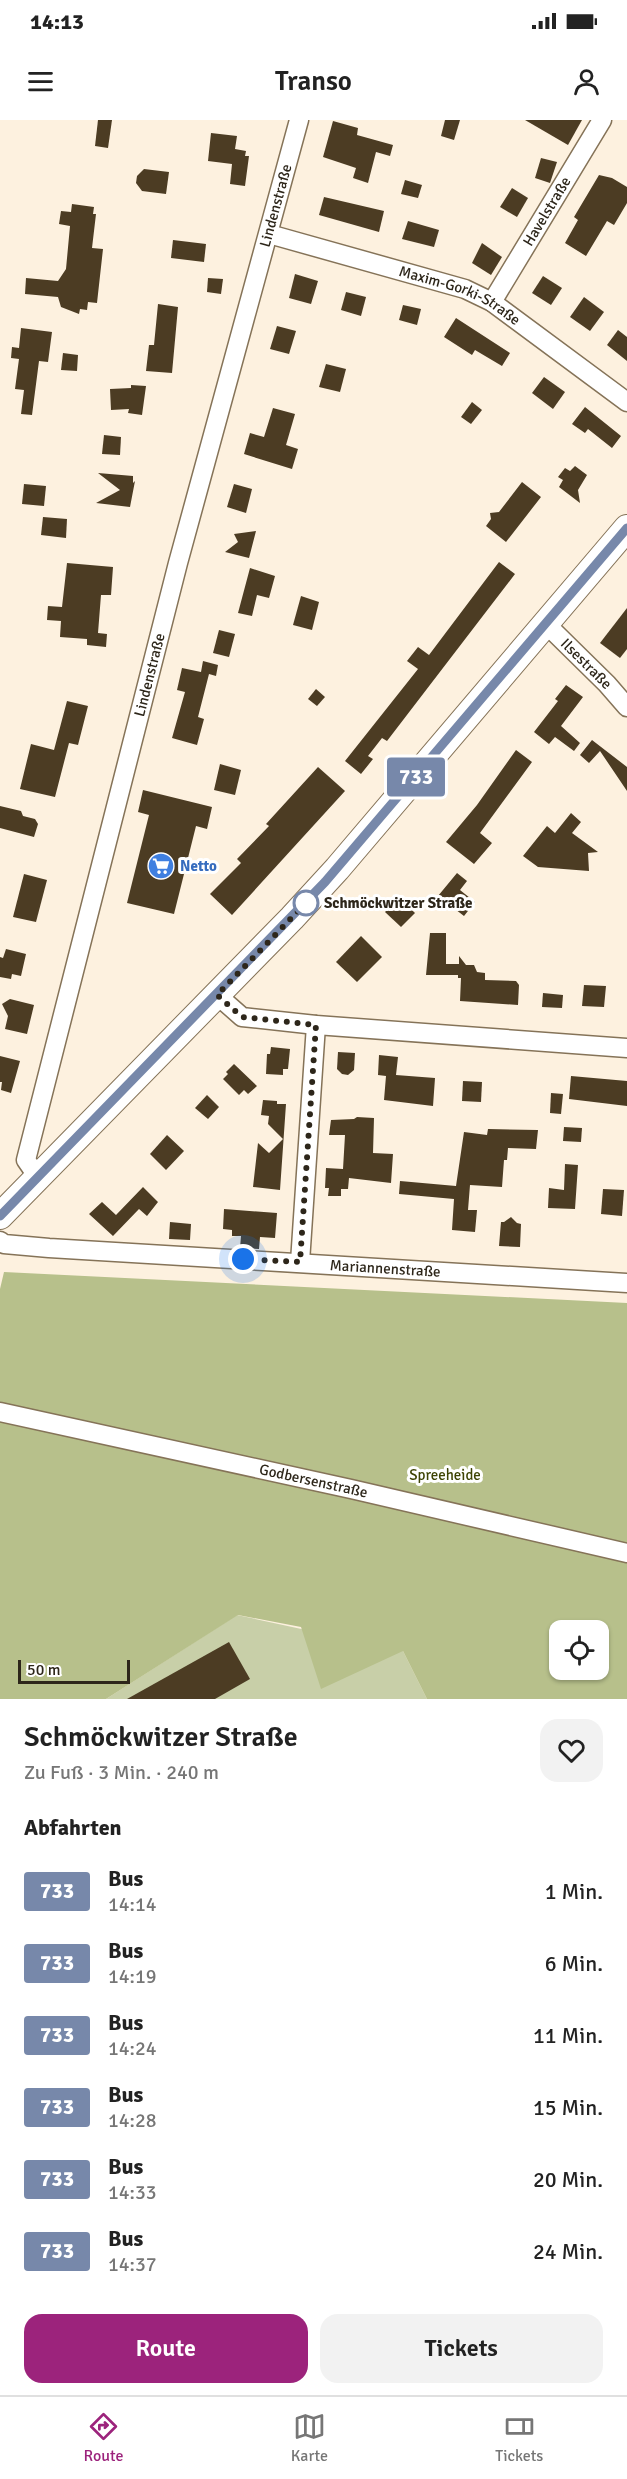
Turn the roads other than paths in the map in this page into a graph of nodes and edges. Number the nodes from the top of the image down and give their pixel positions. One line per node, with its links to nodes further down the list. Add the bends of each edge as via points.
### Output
1 (299, 120): 3 (street, Lindenstraße)
2 (602, 120): 4 (street, Havelstraße)
3 (269, 234): 4 (street, Maxim-Gorki-Straße, via 436,279); 12 (street, Lindenstraße, via 181,552 26,1160)
4 (492, 302): 5 (street, Maxim-Gorki-Straße)
5 (627, 402)
6 (627, 528): 7 (main road)
7 (545, 623): 8 (street, Ilsestraße); 9 (main road, via 337,869)
8 (627, 707)
9 (217, 995): 10 (street, via 242,1017); 12 (main road)
10 (316, 1025): 11 (street); 15 (street)
11 (627, 1048)
12 (37, 1176): 13 (main road)
13 (0, 1216)
14 (0, 1240): 15 (street, Mariannenstraße, via 4,1244 49,1248)
15 (300, 1262): 16 (street, Mariannenstraße)
16 (627, 1283)
17 (0, 1412): 18 (street, Godbersenstraße)
18 (627, 1553)

